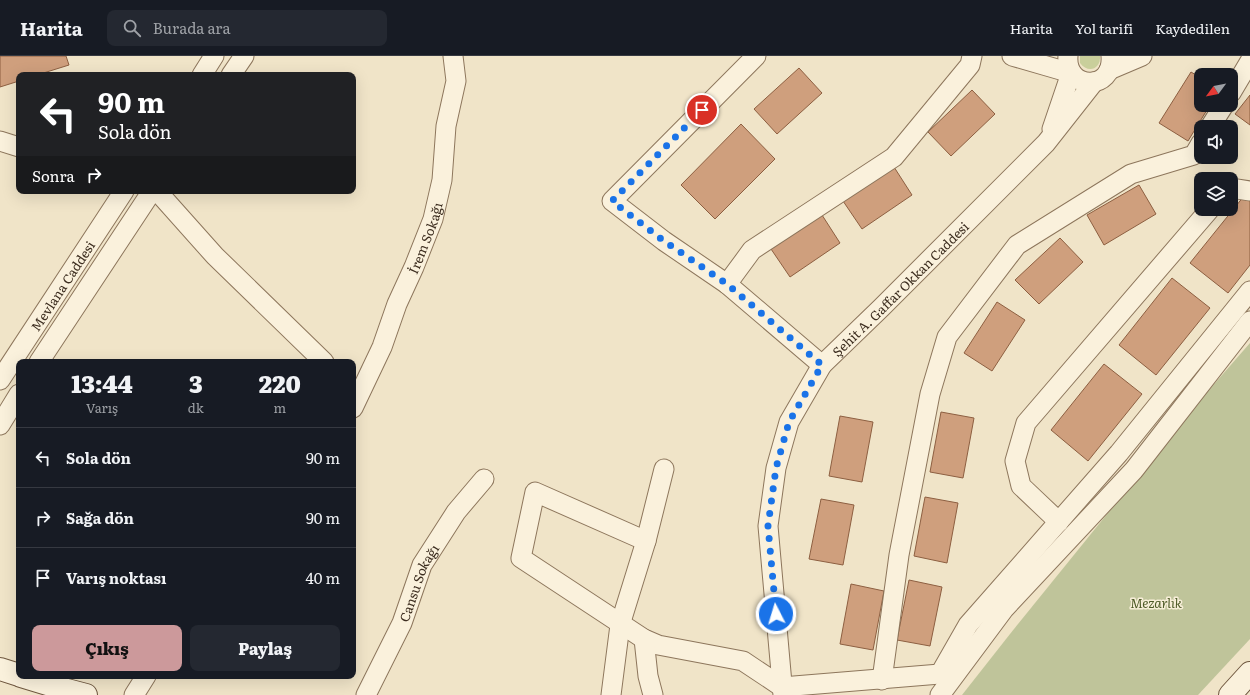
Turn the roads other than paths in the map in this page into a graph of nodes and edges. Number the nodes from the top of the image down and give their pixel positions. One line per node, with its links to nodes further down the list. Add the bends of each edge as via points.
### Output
1 (214, 56): 11 (street)
2 (244, 56): 12 (street)
3 (453, 56): 32 (street, İrem Sokağı, via 456,81 446,126 442,180 433,219 382,347)
4 (756, 56): 25 (street, via 612,201 664,241)
5 (972, 56): 25 (street, via 970,65 894,157 752,250)
6 (1012, 56): 16 (street, via 1071,73)
7 (1068, 56): 14 (street, via 1069,67 1076,78)
8 (1142, 56): 10 (street, Şehit A. Gaffar Okkan Caddesi)
9 (1250, 61): 13 (street)
10 (1110, 63): 14 (street, Şehit A. Gaffar Okkan Caddesi, via 1103,78)
11 (204, 72)
12 (233, 72)
13 (1238, 81)
14 (1094, 82): 16 (street, Şehit A. Gaffar Okkan Caddesi)
15 (0, 141): 17 (street)
16 (1046, 143): 30 (street, Şehit A. Gaffar Okkan Caddesi)
17 (16, 146)
18 (1194, 155): 46 (street, via 1131,174 1017,245 947,337 930,394 899,555)
19 (1238, 189): 20 (street)
20 (1250, 191)
21 (122, 194): 31 (street, Mevlana Caddesi)
22 (150, 194): 28 (street, Mevlana Caddesi)
23 (160, 194): 29 (street, via 215,256)
24 (1204, 216): 37 (street, via 1026,423 1015,461 1021,486)
25 (727, 284): 30 (street)
26 (1250, 291): 37 (street, via 1119,453)
27 (1250, 322): 53 (street, via 1134,470 1004,609)
28 (41, 359)
29 (321, 359)
30 (822, 365): 47 (street, Şehit A. Gaffar Okkan Caddesi, via 789,422 776,468 768,526)
31 (0, 380)
32 (356, 396)
33 (16, 399): 34 (street)
34 (0, 425)
35 (664, 469): 38 (street)
36 (484, 479): 50 (street, Cansu Sokağı, via 456,512 422,565 402,623)
37 (1059, 522): 46 (street, via 968,625 940,674)
38 (646, 541): 39 (street); 39 (street, via 535,492 521,558)
39 (620, 625): 40 (street); 51 (street)
40 (644, 639): 47 (street, via 658,646 743,661); 52 (street)
41 (0, 669): 43 (street)
42 (1250, 673): 54 (street)
43 (16, 675)
44 (29, 679): 48 (street)
45 (144, 679): 49 (street)
46 (882, 680): 47 (street)
47 (783, 691)
48 (73, 693)
49 (134, 695)
50 (366, 695)
51 (611, 695)
52 (653, 695)
53 (940, 695)
54 (1230, 695)

